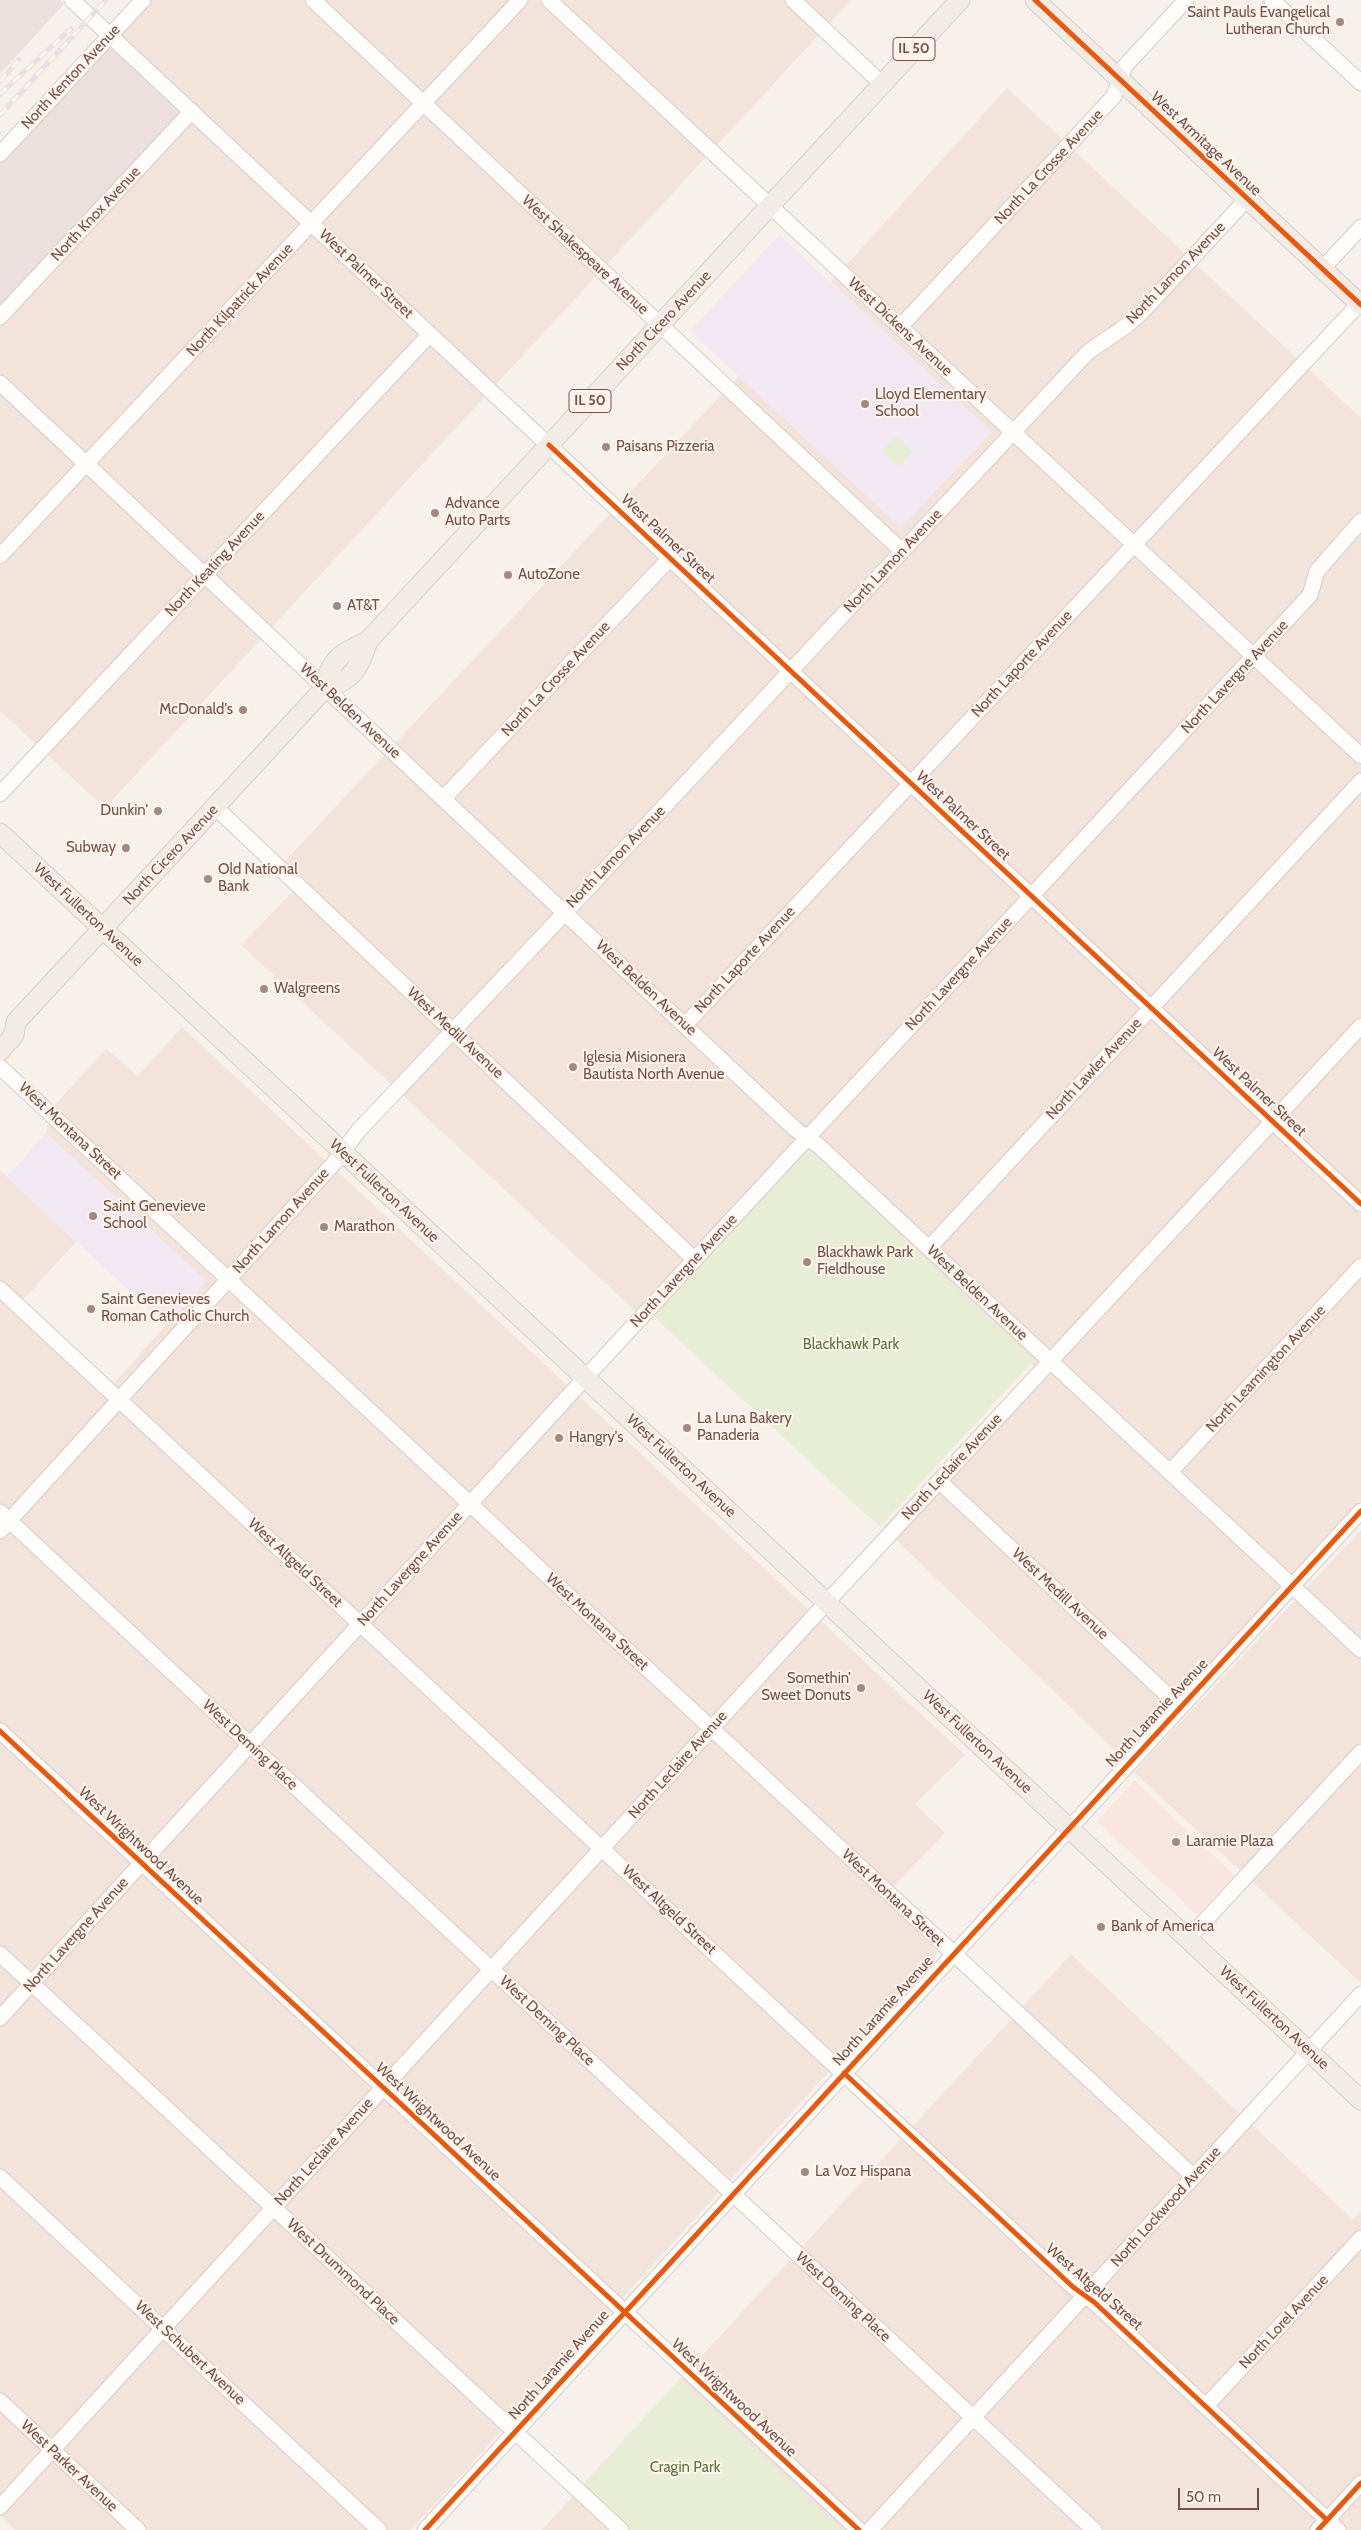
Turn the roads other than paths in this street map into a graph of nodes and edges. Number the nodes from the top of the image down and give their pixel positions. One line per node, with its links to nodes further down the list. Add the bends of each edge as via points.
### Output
1 (72, 0): 11 (street, West Palmer Street)
2 (143, 0): 11 (street, North Kenton Avenue)
3 (313, 0): 15 (street, West Shakespeare Avenue)
4 (520, 0): 15 (street, North Kilpatrick Avenue)
5 (549, 0): 19 (street, West Dickens Avenue)
6 (793, 0): 14 (street)
7 (960, 0): 14 (main road, North Cicero Avenue / IL 50)
8 (1035, 0): 12 (main road, West Armitage Avenue)
9 (1186, 0): 12 (street, North La Crosse Avenue, via 1125,66)
10 (1272, 0): 13 (street)
11 (110, 35): 16 (street, West Palmer Street); 17 (street, North Kenton Avenue)
12 (1120, 80): 18 (main road, West Armitage Avenue); 26 (street, North La Crosse Avenue, via 1114,96)
13 (1361, 83)
14 (882, 84): 19 (main road, North Cicero Avenue / IL 50)
15 (424, 104): 20 (street, North Kilpatrick Avenue); 25 (street, West Shakespeare Avenue)
16 (192, 111): 20 (street, West Palmer Street); 24 (street, North Knox Avenue)
17 (0, 154)
18 (1247, 199): 22 (main road, West Armitage Avenue); 29 (street, North Lamon Avenue, via 1141,313 1088,352)
19 (770, 206): 25 (main road, North Cicero Avenue / IL 50); 26 (street, West Dickens Avenue)
20 (311, 223): 27 (street, West Palmer Street); 31 (street, North Kilpatrick Avenue)
21 (1361, 227): 22 (street)
22 (1322, 269): 23 (main road, West Armitage Avenue)
23 (1360, 305): 33 (street, North Laporte Avenue)
24 (0, 317)
25 (660, 326): 30 (main road, North Cicero Avenue / IL 50); 34 (street, West Shakespeare Avenue)
26 (900, 327): 29 (street, West Dickens Avenue)
27 (430, 334): 30 (street, West Palmer Street); 37 (street, North Keating Avenue)
28 (0, 383): 31 (street, West Belden Avenue)
29 (1013, 432): 33 (street, West Dickens Avenue); 34 (street, North Lamon Avenue)
30 (549, 446): 36 (street, West Palmer Street); 40 (main road, North Cicero Avenue / IL 50, via 368,641 347,650 328,670)
31 (87, 464): 35 (street, North Kilpatrick Avenue); 37 (street, West Belden Avenue)
32 (1361, 521): 38 (street, North Lavergne Avenue, via 1317,572 1310,595)
33 (1134, 544): 38 (street, West Dickens Avenue); 43 (street, North Laporte Avenue)
34 (902, 551): 39 (street, North Lamon Avenue)
35 (0, 556)
36 (670, 558): 39 (street, West Palmer Street); 45 (street, North La Crosse Avenue)
37 (205, 575): 40 (street, West Belden Avenue); 44 (street, North Keating Avenue)
38 (1254, 656): 41 (street, West Dickens Avenue); 48 (street, North Lavergne Avenue)
39 (790, 671): 43 (street, West Palmer Street); 49 (street, North Lamon Avenue)
40 (325, 688): 45 (street, West Belden Avenue); 46 (main road, North Cicero Avenue / IL 50)
41 (1361, 756)
42 (1361, 781): 51 (street, North Lawler Avenue)
43 (911, 783): 48 (street, West Palmer Street); 53 (street, North Laporte Avenue)
44 (0, 794)
45 (443, 799): 49 (street, West Belden Avenue)
46 (215, 807): 50 (main road, North Cicero Avenue / IL 50); 55 (street, West Medill Avenue)
47 (0, 833): 50 (main road, West Fullerton Avenue)
48 (1031, 896): 51 (street, West Palmer Street); 59 (street, North Lavergne Avenue)
49 (564, 911): 53 (street, West Belden Avenue); 55 (street, North Lamon Avenue)
50 (103, 929): 52 (main road, North Cicero Avenue / IL 50); 60 (main road, West Fullerton Avenue)
51 (1151, 1008): 58 (street, West Palmer Street); 62 (street, North Lawler Avenue)
52 (8, 1024): 56 (main road, North Cicero Avenue / IL 50, via 14,1036)
53 (685, 1025): 59 (street, West Belden Avenue)
54 (1361, 1026): 58 (street, North Leclaire Avenue)
55 (452, 1030): 60 (street, North Lamon Avenue); 63 (street, West Medill Avenue)
56 (0, 1051)
57 (0, 1067): 65 (street, West Montana Street)
58 (1272, 1122): 61 (street, West Palmer Street); 67 (street, North Leclaire Avenue)
59 (808, 1138): 62 (street, West Belden Avenue); 63 (street, North Lavergne Avenue)
60 (342, 1152): 65 (street, North Lamon Avenue); 68 (main road, West Fullerton Avenue)
61 (1361, 1204)
62 (929, 1248): 67 (street, West Belden Avenue)
63 (695, 1260): 68 (street, North Lavergne Avenue)
64 (1361, 1266): 70 (street, North Leamington Avenue)
65 (228, 1279): 69 (street, North Lamon Avenue); 72 (street, West Montana Street)
66 (0, 1289): 69 (street, West Altgeld Street)
67 (1050, 1361): 70 (street, West Belden Avenue); 71 (street, North Leclaire Avenue)
68 (585, 1378): 72 (street, North Lavergne Avenue); 76 (main road, West Fullerton Avenue)
69 (119, 1400): 74 (street, North Lamon Avenue); 77 (street, West Altgeld Street)
70 (1170, 1472): 75 (street, West Belden Avenue)
71 (939, 1481): 76 (street, North Leclaire Avenue); 79 (street, West Medill Avenue)
72 (470, 1504): 77 (street, North Lavergne Avenue); 80 (street, West Montana Street)
73 (1361, 1511): 75 (street, North Laramie Avenue)
74 (3, 1521): 82 (street, West Deming Place)
75 (1292, 1586): 78 (street, West Belden Avenue); 79 (street, North Laramie Avenue)
76 (827, 1602): 80 (street, North Leclaire Avenue); 84 (main road, West Fullerton Avenue)
77 (360, 1624): 82 (street, North Lavergne Avenue); 85 (street, West Altgeld Street)
78 (1361, 1650)
79 (1180, 1706): 84 (street, North Laramie Avenue)
80 (711, 1729): 85 (street, North Leclaire Avenue); 89 (street, West Montana Street)
81 (0, 1731): 86 (street, West Wrightwood Avenue)
82 (250, 1745): 86 (street, North Lavergne Avenue); 90 (street, West Deming Place)
83 (1361, 1752): 87 (street)
84 (1068, 1827): 87 (main road, West Fullerton Avenue); 89 (street, North Laramie Avenue)
85 (602, 1848): 90 (street, North Leclaire Avenue); 95 (street, West Altgeld Street)
86 (142, 1863): 91 (street, North Lavergne Avenue); 96 (street, West Wrightwood Avenue)
87 (1188, 1938): 94 (main road, West Fullerton Avenue)
88 (0, 1954): 91 (street, West Drummond Place)
89 (952, 1954): 95 (street, North Laramie Avenue); 99 (street, West Montana Street)
90 (491, 1970): 96 (street, North Leclaire Avenue); 100 (street, West Deming Place)
91 (32, 1983): 93 (street, North Lavergne Avenue); 101 (street, West Drummond Place)
92 (1361, 1994): 94 (street, North Lockwood Avenue)
93 (0, 2018)
94 (1308, 2051): 97 (main road, West Fullerton Avenue); 99 (street, North Lockwood Avenue)
95 (844, 2073): 100 (street, North Laramie Avenue); 103 (street, West Altgeld Street)
96 (383, 2088): 101 (street, North Leclaire Avenue); 104 (street, West Wrightwood Avenue)
97 (1361, 2100)
98 (0, 2177): 105 (street, West Schubert Avenue)
99 (1194, 2177): 103 (street, North Lockwood Avenue)
100 (732, 2194): 104 (street, North Laramie Avenue); 108 (street, West Deming Place)
101 (274, 2208): 105 (street, North Leclaire Avenue); 109 (street, West Drummond Place)
102 (1361, 2238): 107 (street, North Lorel Avenue)
103 (1085, 2296): 107 (street, West Altgeld Street); 108 (street, North Lockwood Avenue)
104 (624, 2312): 109 (street, North Laramie Avenue); 118 (street, West Wrightwood Avenue)
105 (163, 2329): 110 (street, North Leclaire Avenue); 115 (street, West Schubert Avenue)
106 (0, 2401): 110 (street, West Parker Avenue)
107 (1206, 2406): 113 (street, West Altgeld Street)
108 (973, 2418): 119 (street, North Lockwood Avenue); 120 (street, West Deming Place)
109 (515, 2432): 116 (street, North Laramie Avenue); 117 (street, West Drummond Place)
110 (52, 2450): 112 (street, North Leclaire Avenue); 114 (street, West Parker Avenue)
111 (1361, 2483): 113 (street)
112 (0, 2508)
113 (1328, 2527)
114 (138, 2530)
115 (379, 2530)
116 (425, 2530)
117 (621, 2530)
118 (859, 2530)
119 (870, 2530)
120 (1094, 2530)

